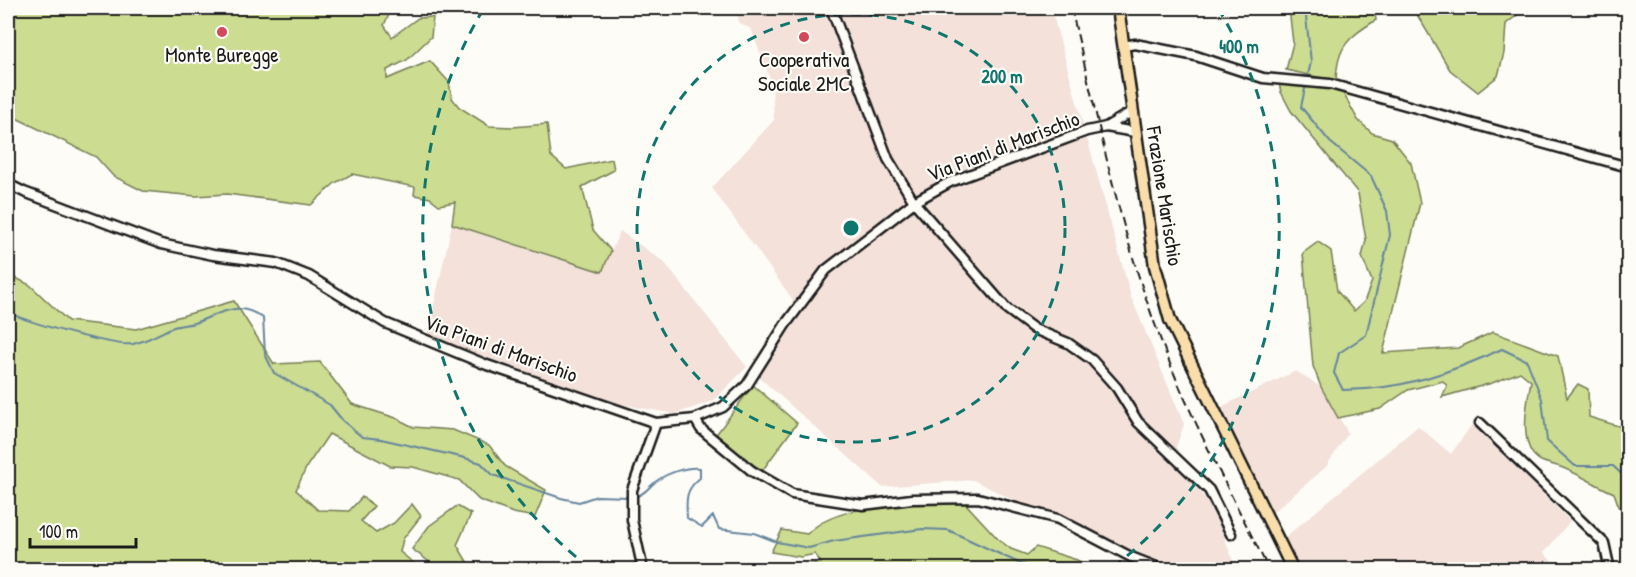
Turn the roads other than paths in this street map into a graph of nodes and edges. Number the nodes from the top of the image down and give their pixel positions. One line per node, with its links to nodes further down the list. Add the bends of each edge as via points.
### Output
1 (831, 8): 9 (street, Via Piani di Marischio, via 888,159)
2 (1118, 8): 3 (main road, Frazione Marischio)
3 (1123, 46): 4 (main road, Frazione Marischio); 7 (street, via 1135,44 1196,56 1263,78 1321,83)
4 (1133, 111): 5 (street); 6 (main road, Frazione Marischio)
5 (1106, 128): 6 (street); 9 (street, Via Piani di Marischio, via 1087,131 950,182)
6 (1136, 132): 16 (main road, Frazione Marischio, via 1161,295)
7 (1629, 167)
8 (8, 184): 11 (street, Via Piani di Marischio, via 161,244 276,262 309,276 386,323 487,365)
9 (914, 202): 10 (street, Via Piani di Marischio, via 826,270 747,385 723,407); 13 (street, Via Piani di Marischio, via 1007,309 1034,329 1092,360 1117,388 1138,422 1209,490)
10 (695, 419): 11 (street, Via Piani di Marischio); 15 (street, via 701,429 752,471 792,494 863,505 912,499 978,498 1058,519)
11 (657, 423): 14 (street, via 632,490 631,505)
12 (1480, 423): 17 (street, via 1604,543)
13 (1230, 534)
14 (643, 570)
15 (1164, 570)
16 (1293, 570)
17 (1610, 570)

